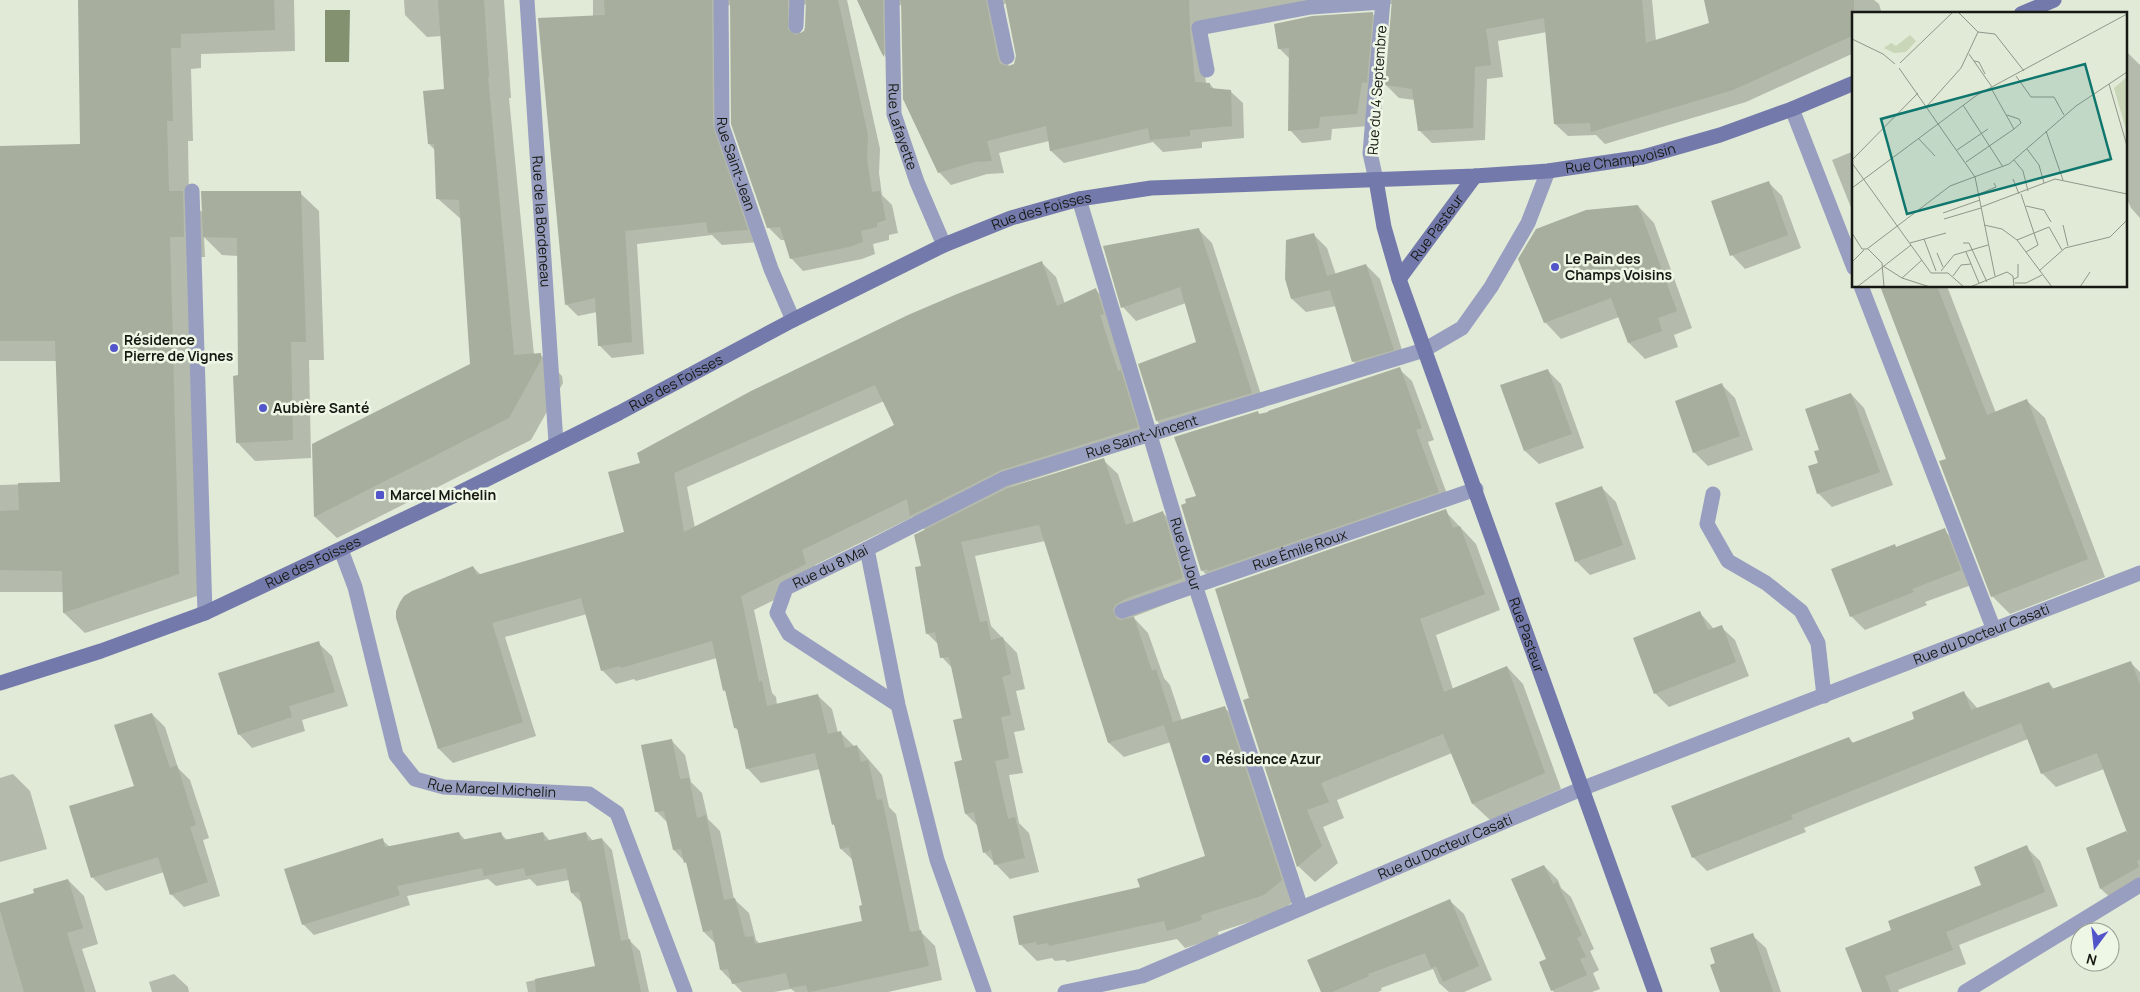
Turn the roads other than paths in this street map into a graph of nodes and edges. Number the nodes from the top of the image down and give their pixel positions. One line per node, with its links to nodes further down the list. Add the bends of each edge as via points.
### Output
1 (527, 0): 26 (street, Rue de la Bordeneau)
2 (721, 0): 23 (street, Rue Saint-Jean, via 722,126 771,269)
3 (797, 0): 9 (street)
4 (892, 0): 19 (street, Rue Lafayette, via 894,114 917,182)
5 (995, 0): 10 (street)
6 (2054, 0): 8 (main road)
7 (1382, 1): 11 (street, via 1311,7 1199,28); 16 (street, Rue du 4 Septembre, via 1370,152)
8 (2025, 12)
9 (796, 26)
10 (1007, 57)
11 (1207, 70)
12 (1852, 84): 13 (main road, Rue Champvoisin)
13 (1792, 109): 14 (main road, Rue Champvoisin, via 1720,135 1643,157); 20 (street)
14 (1548, 171): 15 (main road, Rue Champvoisin); 24 (street, Rue Saint-Vincent, via 1528,223 1491,287 1462,328)
15 (1475, 176): 16 (main road, Rue Champvoisin); 21 (main road, Rue Pasteur)
16 (1376, 180): 18 (main road, Rue des Foisses, via 1151,188); 21 (main road, Rue Pasteur, via 1384,227)
17 (192, 191): 34 (street)
18 (1078, 199): 19 (main road, Rue des Foisses, via 1011,218); 25 (street, Rue du Jour)
19 (944, 245): 23 (main road, Rue des Foisses)
20 (1852, 263)
21 (1399, 279): 24 (main road, Rue Pasteur)
22 (1862, 288): 35 (street)
23 (794, 320): 26 (main road, Rue des Foisses)
24 (1424, 350): 25 (street, Rue Saint-Vincent); 27 (main road, Rue Pasteur)
25 (1149, 435): 29 (street, Rue Saint-Vincent, via 1004,479); 32 (street, Rue du Jour)
26 (556, 443): 30 (main road, Rue des Foisses)
27 (1476, 489): 32 (street, Rue Émile Roux); 39 (main road, Rue Pasteur)
28 (1713, 494): 37 (street, via 1707,524 1728,561 1766,583 1801,611 1818,643)
29 (868, 549): 38 (street, Rue du 8 Mai); 38 (street, Rue du 8 Mai, via 786,588 777,614 789,634)
30 (341, 550): 34 (main road, Rue des Foisses); 42 (street, Rue Marcel Michelin, via 400,761 415,779 444,787 589,794 616,813)
31 (2140, 573): 35 (street, Rue du Docteur Casati)
32 (1195, 585): 33 (street, Rue Émile Roux); 41 (street, Rue du Jour)
33 (1122, 610)
34 (205, 613): 36 (main road, Rue des Foisses)
35 (1994, 630): 37 (street, Rue du Docteur Casati)
36 (0, 683)
37 (1824, 696): 39 (street, Rue du Docteur Casati)
38 (898, 706): 43 (street, Rue du 8 Mai, via 937,860)
39 (1580, 788): 41 (street, Rue du Docteur Casati); 45 (main road, Rue Pasteur)
40 (2140, 885): 46 (street)
41 (1301, 908): 44 (street, Rue du Docteur Casati, via 1142,976)
42 (685, 992)
43 (984, 992)
44 (1065, 992)
45 (1655, 992)
46 (1965, 992)

